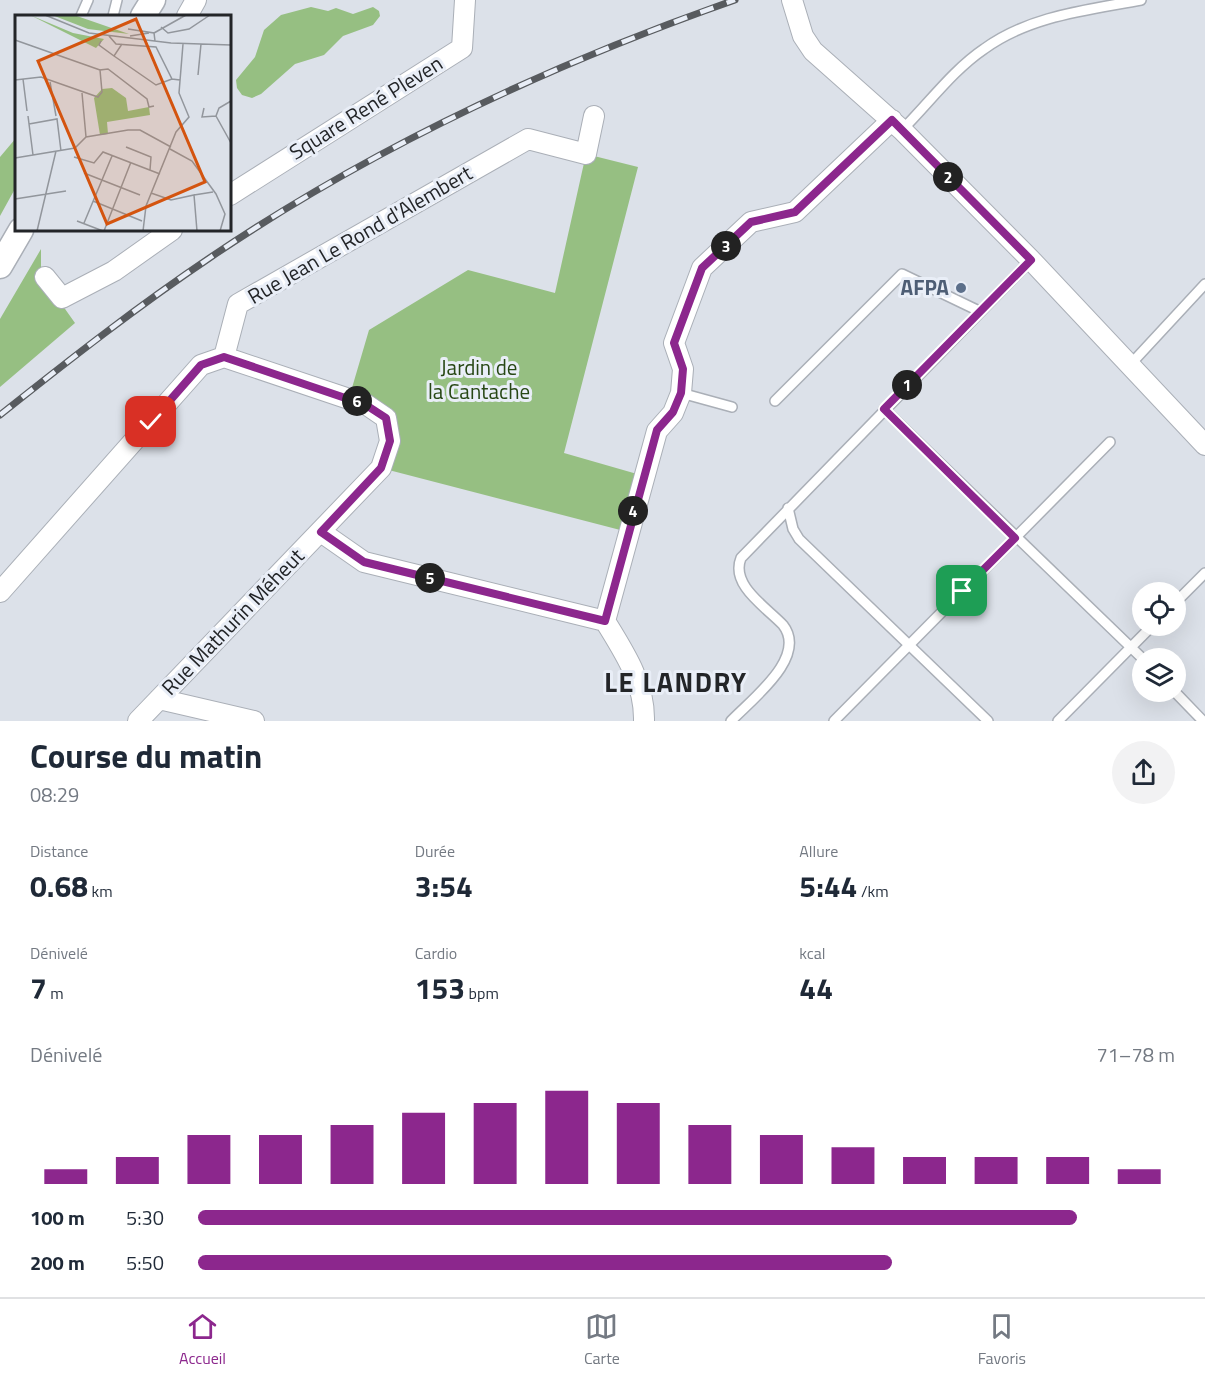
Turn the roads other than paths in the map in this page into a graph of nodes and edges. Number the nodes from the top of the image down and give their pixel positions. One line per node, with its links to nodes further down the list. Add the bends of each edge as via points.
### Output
1 (88, 0): 8 (lane)
2 (117, 0): 9 (lane)
3 (153, 0): 10 (street)
4 (196, 0): 11 (street)
5 (465, 0): 14 (street, Square René Pleven, via 462,48)
6 (792, 0): 13 (street, via 803,36 813,51)
7 (1141, 0): 13 (lane, via 1035,22 1010,34 984,49)
8 (81, 15)
9 (113, 15)
10 (144, 15)
11 (188, 15)
12 (594, 116): 22 (street, Rue Jean Le Rond d'Alembert, via 586,154 528,139 238,304)
13 (897, 125): 17 (street); 24 (street, via 795,212 751,222 702,268 674,343 683,369)
14 (231, 194)
15 (20, 231): 18 (street)
16 (172, 231): 19 (street, via 114,271 62,298)
17 (1031, 260): 21 (lane); 23 (street)
18 (0, 266)
19 (45, 277)
20 (1205, 284): 23 (lane)
21 (980, 310): 25 (lane, via 902,274); 27 (lane)
22 (224, 357): 31 (street, via 349,398 386,418 390,441 381,468); 34 (street, via 201,365)
23 (1129, 366): 29 (street)
24 (681, 393): 26 (lane); 36 (street, via 673,412 657,430)
25 (775, 400)
26 (732, 407)
27 (884, 409): 30 (lane); 32 (lane)
28 (1110, 442): 32 (lane)
29 (1205, 446)
30 (788, 508): 38 (lane, via 799,538); 45 (lane, via 744,552 738,565 740,582 788,631 789,655)
31 (321, 532): 36 (street, Rue Mathurin Méheut, via 364,562); 40 (street, Rue Mathurin Méheut)
32 (1015, 538): 38 (lane); 39 (lane)
33 (1205, 573): 35 (lane)
34 (0, 592)
35 (1186, 592)
36 (605, 621): 44 (street, via 636,677)
37 (1142, 636): 39 (lane)
38 (909, 645): 46 (lane); 47 (lane)
39 (1131, 647): 48 (lane)
40 (159, 699): 42 (street, Rue Mathurin Méheut); 43 (street)
41 (1185, 702): 49 (lane)
42 (138, 721)
43 (254, 721)
44 (644, 721)
45 (731, 721)
46 (834, 721)
47 (988, 721)
48 (1058, 721)
49 (1203, 721)

